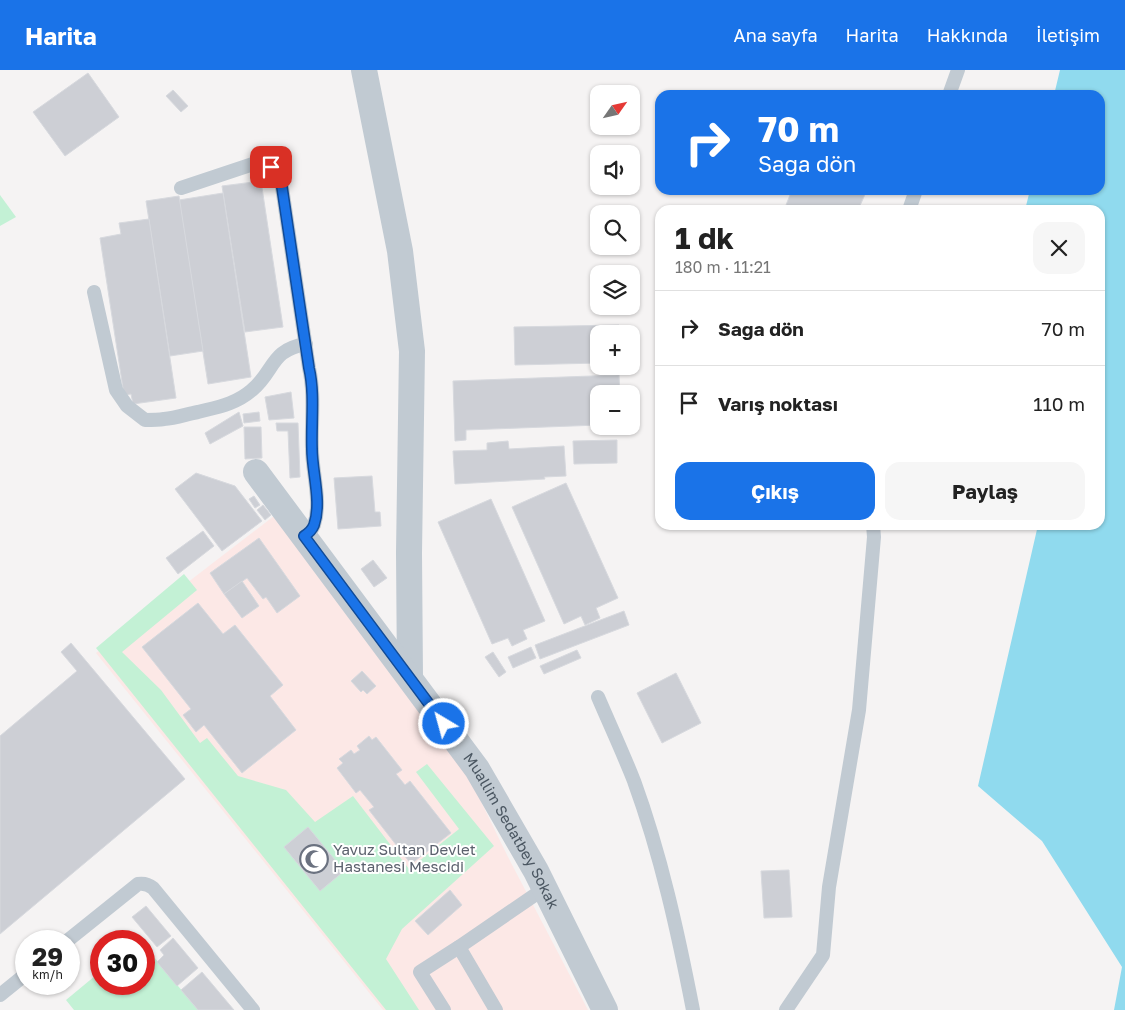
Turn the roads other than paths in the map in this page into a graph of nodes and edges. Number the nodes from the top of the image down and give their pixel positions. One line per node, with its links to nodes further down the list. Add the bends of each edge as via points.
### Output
1 (364, 70): 10 (street, via 400,251 412,351)
2 (958, 70): 3 (lane)
3 (951, 90)
4 (181, 188): 6 (lane, via 256,163 271,167 280,174)
5 (94, 292): 6 (lane, via 116,390 127,406 145,420 165,419 241,399 263,380 284,351)
6 (306, 344): 9 (lane, via 312,380 312,451 317,504 314,525)
7 (256, 472): 9 (street, Muallim Sedatbey Sokak)
8 (873, 530): 22 (lane, via 859,710 829,887 823,955)
9 (304, 536): 10 (street, Muallim Sedatbey Sokak)
10 (410, 678): 12 (street, Muallim Sedatbey Sokak, via 477,769)
11 (598, 697): 21 (lane, via 634,781 659,860)
12 (545, 888): 14 (lane); 20 (street, Muallim Sedatbey Sokak)
13 (80, 931): 17 (lane, via 138,884 148,884)
14 (459, 947): 18 (lane, via 420,972); 19 (lane)
15 (15, 983): 16 (lane)
16 (0, 995)
17 (253, 1010)
18 (444, 1010)
19 (496, 1010)
20 (605, 1010)
21 (694, 1010)
22 (786, 1010)

